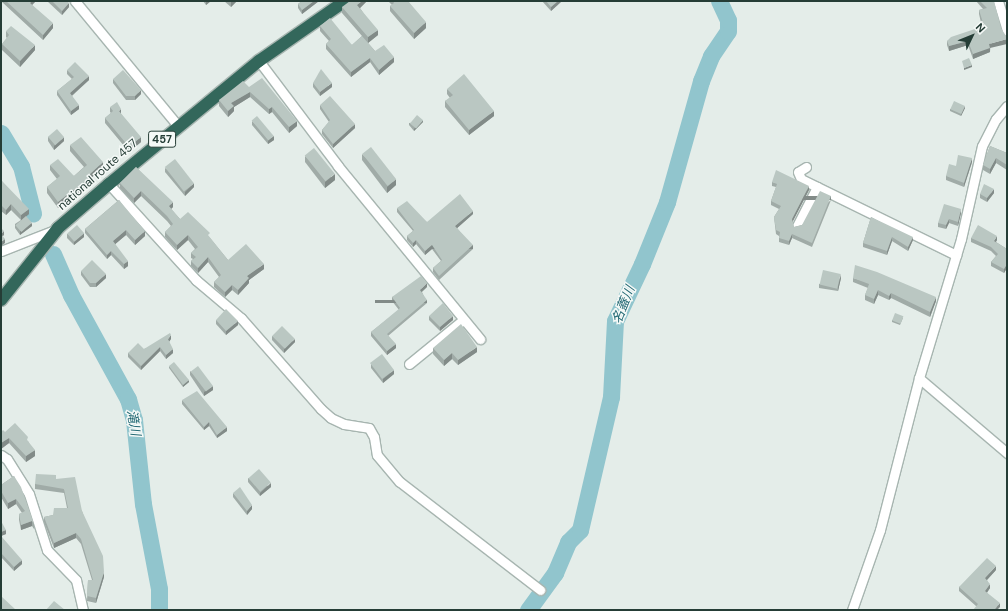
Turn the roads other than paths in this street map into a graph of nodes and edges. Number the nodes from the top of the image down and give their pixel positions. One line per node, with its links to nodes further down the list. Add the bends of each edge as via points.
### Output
1 (75, 1): 7 (street)
2 (345, 1): 5 (highway, national route 457 / 457)
3 (998, 1): 4 (street)
4 (1007, 31)
5 (260, 61): 7 (highway, national route 457 / 457); 16 (street, via 338,166)
6 (1007, 106): 14 (street, via 982,146)
7 (178, 126): 9 (highway, national route 457 / 457)
8 (806, 167): 10 (street, via 798,172 801,179)
9 (109, 184): 12 (highway, national route 457 / 457); 22 (street, via 196,280 241,318 321,409 331,418 344,424 369,428 374,437 377,455 400,482)
10 (817, 187): 11 (street); 14 (street)
11 (797, 226)
12 (58, 228): 13 (street); 15 (highway, national route 457 / 457)
13 (1, 251)
14 (956, 255): 19 (street)
15 (1, 300)
16 (463, 320): 17 (street); 18 (street)
17 (480, 339)
18 (409, 364)
19 (919, 378): 20 (street); 24 (street, via 880,530)
20 (1007, 453)
21 (1, 455): 23 (street, via 7,459 30,494 47,550 76,580)
22 (540, 590)
23 (83, 610)
24 (852, 610)

